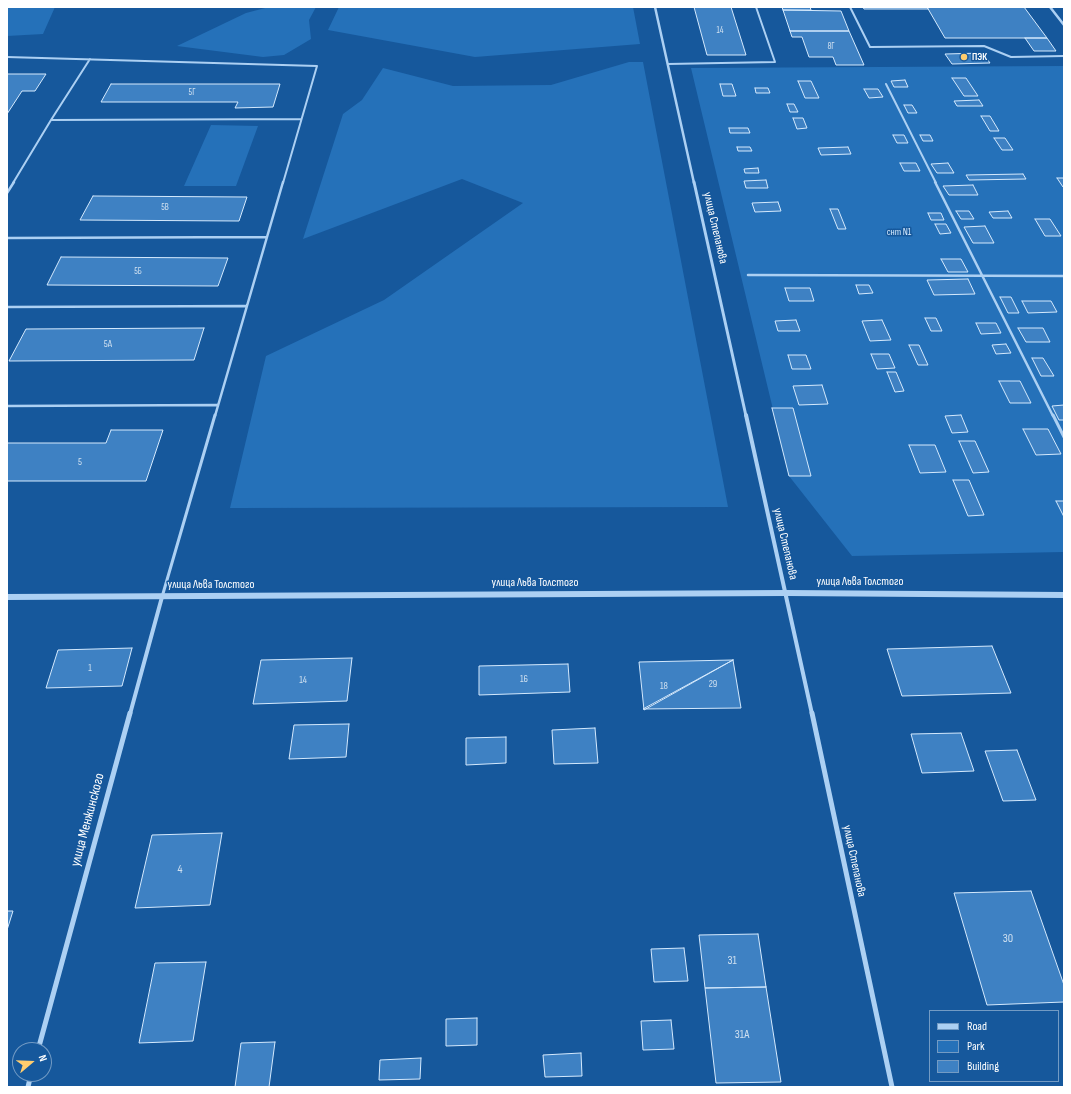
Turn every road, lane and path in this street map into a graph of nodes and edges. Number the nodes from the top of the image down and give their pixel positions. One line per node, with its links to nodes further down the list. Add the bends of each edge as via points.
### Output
1 (655, 7): 9 (street, улица Степанова)
2 (756, 7): 9 (lane, via 775,62)
3 (850, 7): 6 (lane, via 870,47 984,46 1011,56)
4 (1050, 7): 5 (street)
5 (1064, 25)
6 (1064, 56)
7 (7, 57): 8 (lane)
8 (90, 59): 11 (lane, via 316,66); 12 (lane)
9 (668, 64): 24 (street, улица Степанова)
10 (886, 84): 17 (lane)
11 (301, 119): 12 (lane); 14 (lane)
12 (51, 120): 13 (lane)
13 (7, 193)
14 (267, 237): 15 (lane); 19 (lane)
15 (7, 238)
16 (748, 275): 17 (lane)
17 (983, 276): 18 (lane); 23 (lane)
18 (1064, 276)
19 (246, 306): 20 (lane); 21 (lane)
20 (7, 307)
21 (217, 405): 22 (lane); 26 (lane)
22 (7, 406)
23 (1064, 437)
24 (786, 593): 25 (street, улица Льва Толстого); 26 (street, улица Льва Толстого); 29 (street, улица Степанова)
25 (1064, 595)
26 (162, 596): 27 (street, улица Льва Толстого); 28 (street, улица Менжинского)
27 (7, 597)
28 (40, 1042)
29 (892, 1087)

